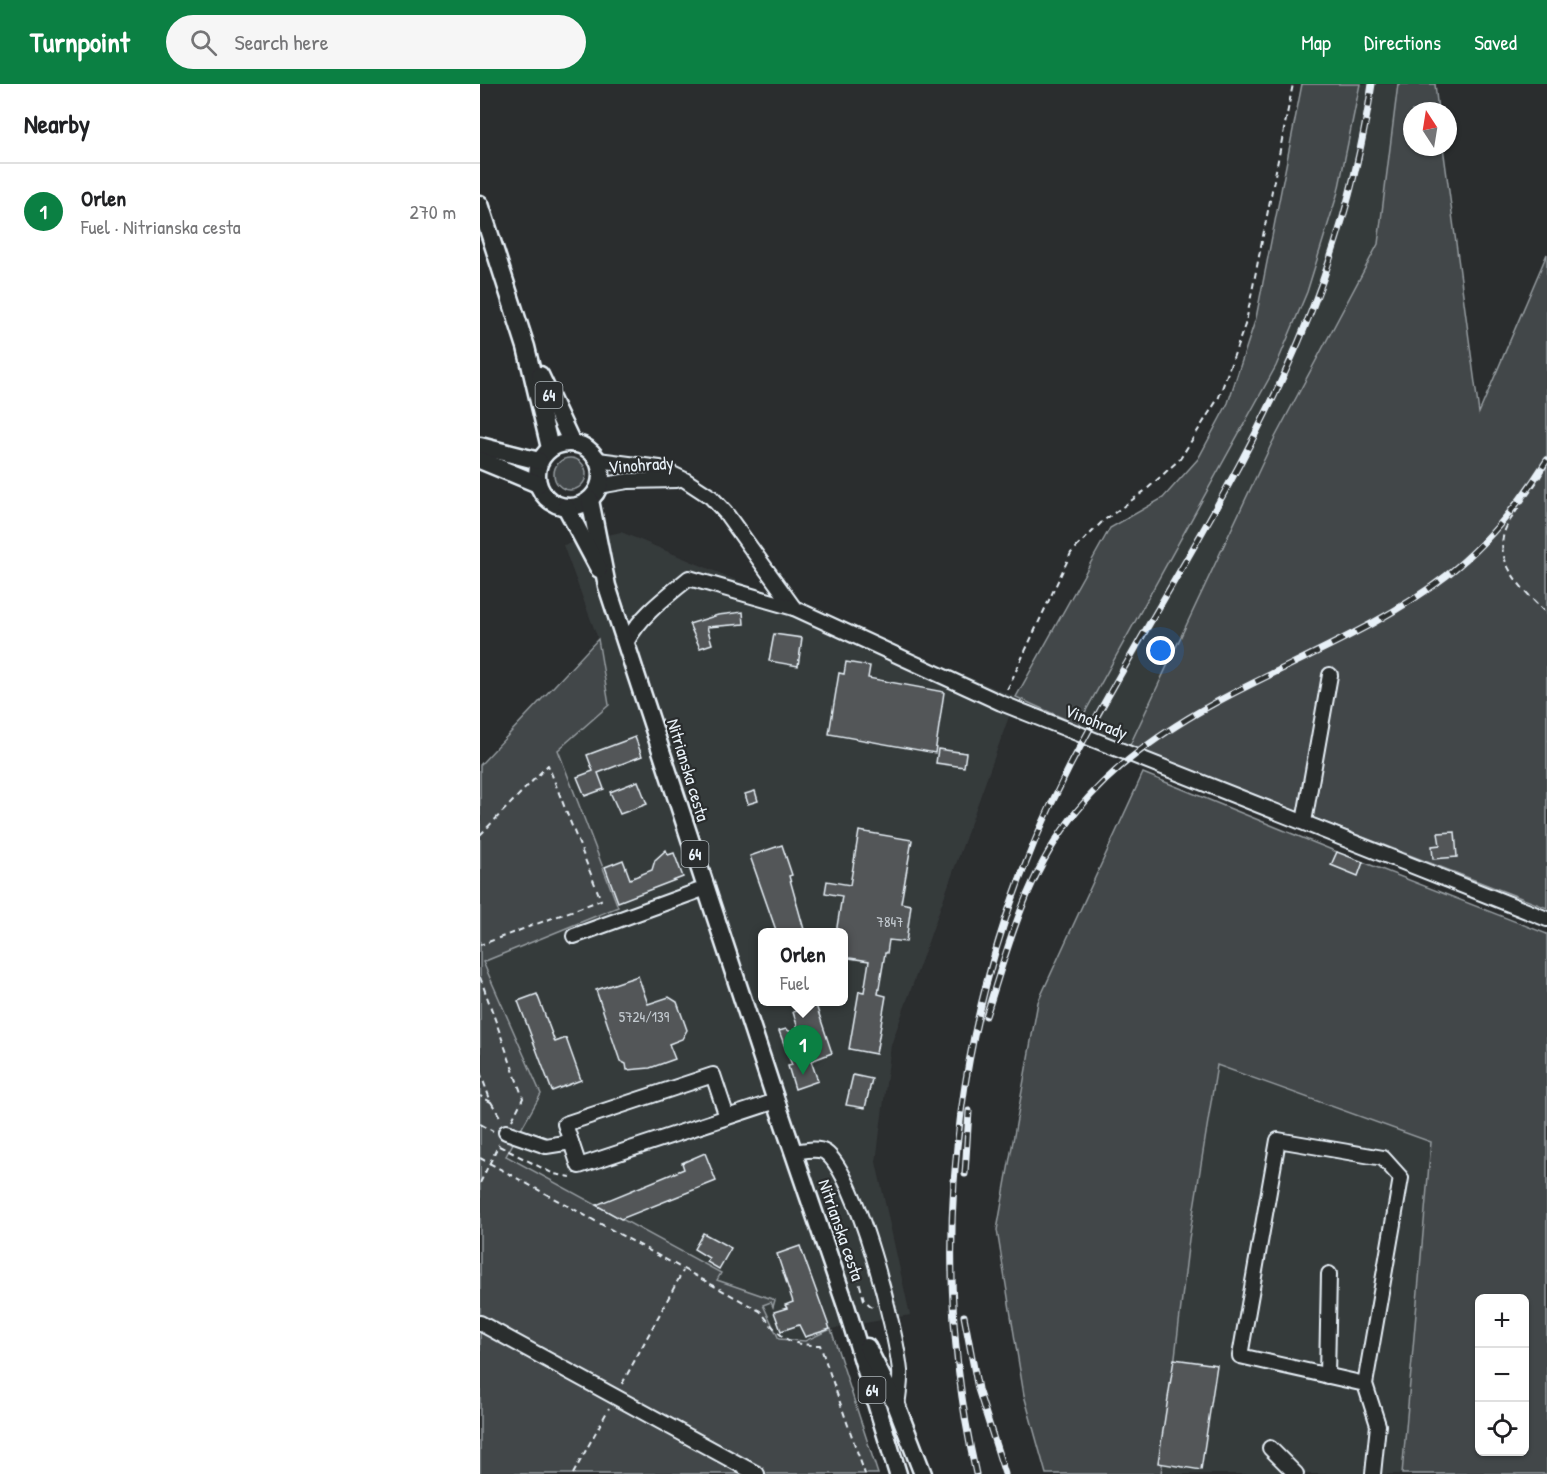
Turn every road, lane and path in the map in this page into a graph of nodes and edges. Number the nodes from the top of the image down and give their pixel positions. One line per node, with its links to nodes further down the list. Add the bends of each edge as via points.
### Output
1 (1293, 84): 19 (path, via 1246,322 1219,397 1180,459 1103,521 1071,553)
2 (480, 204): 3 (main road, 64)
3 (526, 347): 4 (main road, 64); 6 (main road, 64)
4 (572, 443): 6 (main road); 8 (main road, via 587,448)
5 (480, 446): 6 (main road)
6 (545, 455): 11 (main road, 64, via 537,470)
7 (480, 460): 11 (main road)
8 (598, 460): 10 (street, Vinohrady, via 660,468); 12 (main road, 64, via 601,475)
9 (1547, 464): 16 (path, via 1534,489 1509,521 1503,552 1515,581)
10 (686, 480): 12 (street, Vinohrady, via 649,480); 15 (street, Vinohrady, via 725,512)
11 (538, 484): 13 (main road, 64, via 546,498)
12 (595, 493): 13 (main road, via 576,507); 14 (main road, Nitrianska cesta / 64)
13 (566, 507): 14 (main road, Nitrianska cesta / 64)
14 (608, 586): 17 (main road, Nitrianska cesta / 64)
15 (794, 608): 17 (street, via 689,578 636,624); 19 (street, Vinohrady)
16 (1547, 614)
17 (627, 641): 22 (main road, Nitrianska cesta / 64)
18 (1330, 675): 20 (street)
19 (1001, 703): 20 (street, Vinohrady)
20 (1304, 822): 23 (street, Vinohrady)
21 (480, 835): 25 (path, via 548,765 601,900)
22 (706, 888): 24 (street); 29 (main road, Nitrianska cesta / 64)
23 (1547, 919)
24 (574, 936)
25 (480, 945)
26 (480, 977): 30 (path, via 523,1098 508,1128)
27 (480, 1072): 30 (path)
28 (480, 1096): 30 (path)
29 (776, 1101): 31 (street); 35 (main road, Nitrianska cesta / 64)
30 (491, 1102)
31 (727, 1117): 33 (street, via 579,1166); 33 (street, via 713,1075 565,1124)
32 (506, 1132): 33 (street, via 546,1146); 34 (path)
33 (571, 1142)
34 (499, 1145): 37 (path); 38 (path, via 554,1174)
35 (793, 1152): 42 (main road, Nitrianska cesta / 64); 47 (street, via 824,1152 860,1211 891,1318 900,1372)
36 (480, 1158): 37 (path)
37 (490, 1163): 39 (path); 40 (path)
38 (573, 1177)
39 (480, 1183)
40 (683, 1270): 46 (path); 51 (path, via 760,1311 781,1337 798,1346 820,1345)
41 (1329, 1274): 44 (street)
42 (846, 1306): 47 (main road, Nitrianska cesta / 64); 52 (main road, Nitrianska cesta / 64)
43 (480, 1323): 46 (street)
44 (1327, 1376): 45 (street); 45 (street, via 1240,1356 1278,1140 1383,1158 1401,1178)
45 (1365, 1384): 55 (street, via 1378,1425)
46 (615, 1397): 49 (path); 50 (street)
47 (897, 1407): 53 (main road, Nitrianska cesta / 64)
48 (1270, 1448): 54 (street)
49 (573, 1474)
50 (757, 1474)
51 (865, 1474)
52 (898, 1474)
53 (923, 1474)
54 (1296, 1474)
55 (1373, 1474)

